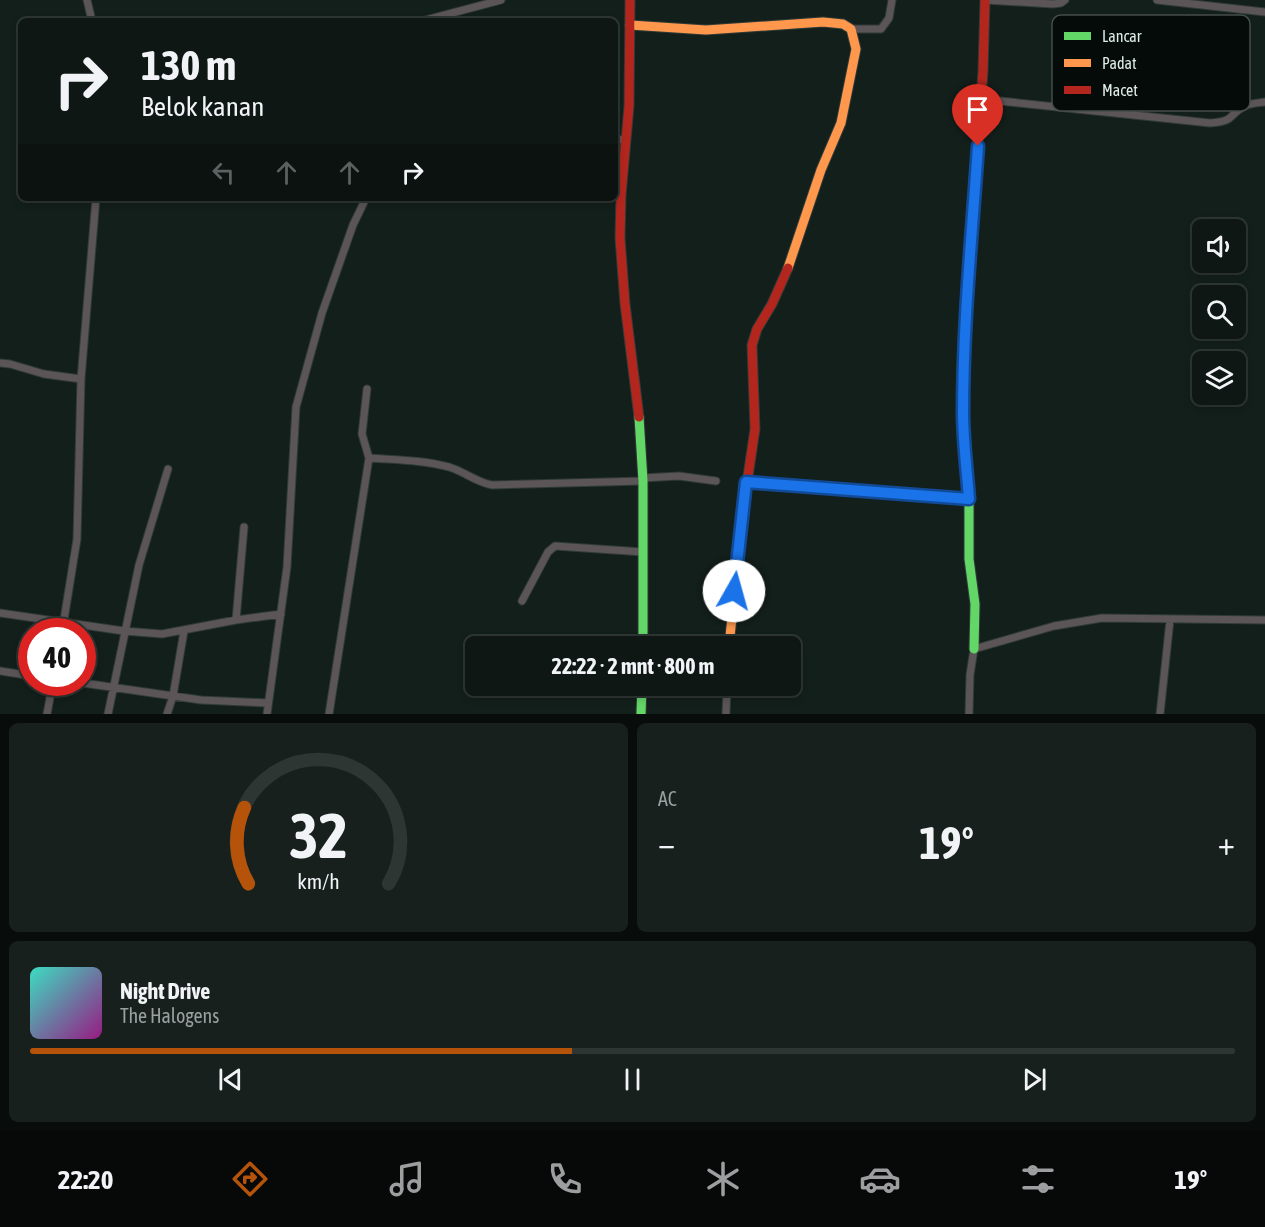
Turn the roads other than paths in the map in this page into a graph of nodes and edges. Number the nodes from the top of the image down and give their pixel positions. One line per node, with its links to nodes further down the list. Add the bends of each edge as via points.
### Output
1 (87, 0): 9 (street)
2 (501, 0): 10 (street)
3 (630, 0): 11 (street)
4 (892, 0): 12 (street, via 889,18 880,29)
5 (985, 0): 6 (street, via 1053,4); 13 (street)
6 (1065, 0)
7 (1158, 0): 8 (street)
8 (1265, 12)
9 (91, 18)
10 (438, 18)
11 (630, 25): 12 (street, via 706,30 824,22); 20 (street)
12 (851, 29): 30 (street, via 856,49 841,123 787,270 754,336 755,429)
13 (981, 99): 16 (street); 31 (street, via 965,312 963,415)
14 (1265, 102): 15 (street)
15 (1250, 104)
16 (1052, 106)
17 (1096, 111): 18 (street, via 1210,123 1230,120)
18 (1238, 111)
19 (618, 139): 20 (street)
20 (626, 140): 28 (street, via 621,267 639,410)
21 (96, 201): 24 (street)
22 (365, 201): 36 (street, via 322,313 296,406)
23 (0, 363): 24 (street)
24 (81, 379): 38 (street, via 77,538)
25 (367, 389): 26 (street, via 362,434)
26 (369, 458): 28 (street, via 425,461 462,471 492,485); 61 (street)
27 (168, 469): 43 (street)
28 (643, 479): 29 (street, via 679,476); 33 (street)
29 (716, 481)
30 (746, 482): 31 (street); 46 (street)
31 (969, 499): 47 (street)
32 (244, 527): 39 (street)
33 (643, 552): 34 (street, via 555,546); 45 (street)
34 (522, 601)
35 (0, 613): 37 (street)
36 (281, 614): 39 (street); 56 (street)
37 (36, 618)
38 (65, 618)
39 (236, 620): 44 (street)
40 (1170, 620): 41 (street); 47 (street, via 1082,620); 65 (street)
41 (1265, 620)
42 (96, 627): 43 (street)
43 (124, 631): 44 (street); 51 (street)
44 (184, 631): 53 (street)
45 (643, 636)
46 (730, 636)
47 (974, 649): 64 (street)
48 (0, 671): 49 (street)
49 (18, 674)
50 (96, 685): 51 (street)
51 (114, 688): 53 (street); 58 (street)
52 (50, 696): 57 (street)
53 (173, 696): 56 (street); 59 (street)
54 (642, 696): 62 (street)
55 (727, 696): 63 (street)
56 (268, 703): 60 (street)
57 (47, 714)
58 (108, 714)
59 (167, 714)
60 (267, 714)
61 (329, 714)
62 (641, 714)
63 (726, 714)
64 (969, 714)
65 (1160, 714)

